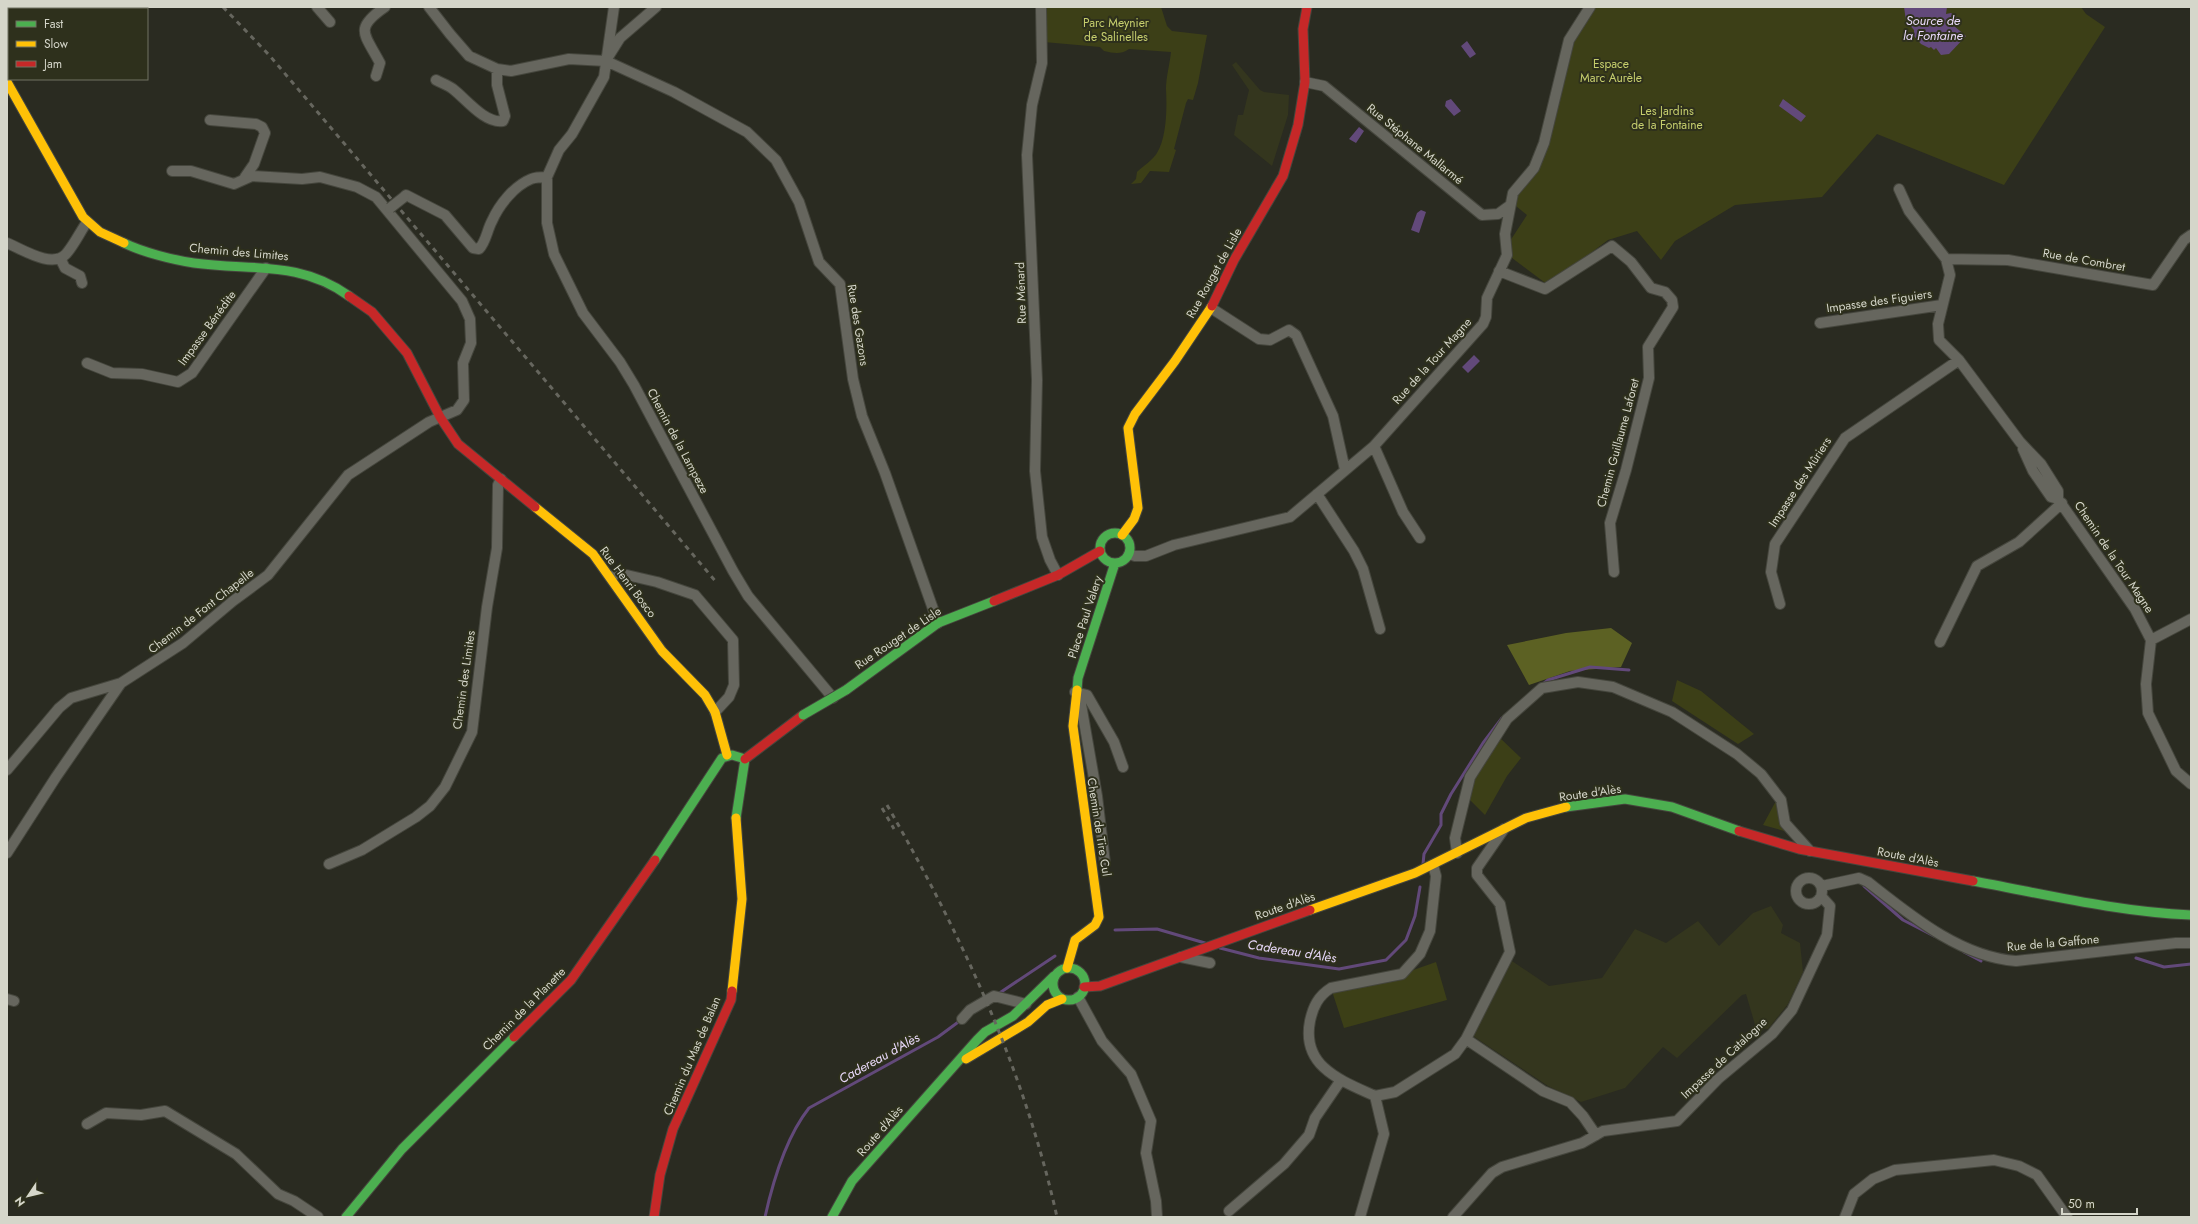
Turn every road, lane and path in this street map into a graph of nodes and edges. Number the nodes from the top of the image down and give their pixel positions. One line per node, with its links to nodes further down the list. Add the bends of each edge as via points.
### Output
1 (317, 7): 9 (street)
2 (385, 7): 12 (street, via 371,16 366,24 364,36 380,63)
3 (429, 7): 11 (street, via 469,56)
4 (614, 7): 10 (street)
5 (656, 7): 10 (street, via 620,38)
6 (1041, 7): 48 (street, Rue Ménard, via 1042,64 1032,105 1027,155 1037,380 1035,471 1042,537)
7 (1308, 7): 15 (street, Rue Rouget de Lisle, via 1303,29)
8 (1590, 7): 21 (street, Rue de la Tour Magne, via 1569,40 1542,149 1534,168 1513,193)
9 (330, 22)
10 (606, 61): 11 (street, via 569,59 511,71); 19 (street, via 604,77 572,134 559,150); 52 (street, Rue des Gazons, via 674,92 747,132 776,160 800,202 819,262 840,284 853,379 862,416 886,473)
11 (497, 69): 13 (street, via 497,85 505,116 503,121 497,122 487,117 452,88)
12 (376, 76)
13 (436, 80)
14 (7, 82): 23 (street, Chemin des Limites)
15 (1304, 82): 21 (street, Rue Stéphane Mallarmé, via 1324,86 1482,215 1498,214); 32 (street, Rue Rouget de Lisle, via 1298,125 1283,176 1234,260)
16 (210, 120): 18 (street, via 256,124 262,127 265,133 254,164)
17 (172, 171): 18 (street, via 191,171 234,184)
18 (245, 177): 22 (street, Chemin de Font Chapelle, via 320,177 370,193)
19 (547, 177): 22 (street, bridge, via 532,179 502,204 491,222 483,245 478,249 473,248 445,216 406,195); 59 (street, Chemin de la Lampeze, via 547,223 554,254 583,312 627,374 732,571 748,596)
20 (1899, 190): 27 (street, Chemin de la Tour Magne, via 1909,211)
21 (1509, 206): 29 (street, Rue de la Tour Magne, via 1505,234 1507,256)
22 (389, 209): 36 (street, Chemin de Font Chapelle, via 462,301 470,319 471,343 463,364 464,400 457,410)
23 (87, 222): 26 (street); 28 (street, Chemin des Limites, via 100,232 128,245 162,256 193,263)
24 (2191, 235): 27 (street, Rue de Combret, via 2184,240 2153,285 2008,260)
25 (7, 243): 26 (street, via 43,258)
26 (60, 258): 30 (street, via 64,268 80,276)
27 (1946, 259): 31 (street, Chemin de la Tour Magne, via 1950,275)
28 (266, 268): 35 (street, Impasse Bénédite, via 192,373 178,382 142,374 112,373); 36 (street, Chemin des Limites, via 293,270 333,284 372,312 407,353)
29 (1499, 271): 37 (street, Rue de la Tour Magne, via 1487,298 1486,318 1483,324); 47 (street, Chemin Guillaume Laforet, via 1546,289 1612,246 1631,262 1651,288 1665,292 1672,300 1673,307 1648,346 1649,378 1610,524)
30 (82, 283)
31 (1942, 305): 33 (street, Impasse des Figuiers); 34 (street, Chemin de la Tour Magne, via 1938,324 1939,340)
32 (1211, 308): 38 (street, via 1259,339 1270,340 1289,330 1296,335 1333,416); 42 (street, Rue Rouget de Lisle, via 1175,361 1134,414 1128,428 1138,508 1134,519)
33 (1820, 323)
34 (1959, 360): 41 (street, Chemin de la Tour Magne, via 2020,442 2033,472 2051,497); 50 (street, Impasse des Mûriers, via 1845,438 1775,544 1771,572)
35 (87, 363)
36 (440, 417): 39 (street, Rue Henri Bosco, via 458,444); 57 (street, Chemin de Font Chapelle, via 348,475 268,575 183,643)
37 (1374, 446): 38 (street, Rue de la Tour Magne); 43 (street, via 1403,512)
38 (1345, 470): 40 (street, Rue de la Tour Magne)
39 (501, 480): 49 (street, Rue Henri Bosco, via 593,554); 71 (street, Chemin des Limites, via 498,485 497,548 472,732 445,787 430,806 416,818 362,850)
40 (1316, 494): 45 (street, Rue de la Tour Magne, via 1290,517 1174,545 1146,556); 53 (street, via 1363,569)
41 (2060, 501): 54 (street, Chemin de la Tour Magne, via 2135,609); 55 (street, via 2020,542 1977,566)
42 (1122, 535): 44 (street, via 1114,533 1106,536 1101,543); 45 (street, via 1129,545)
43 (1420, 538)
44 (1100, 551): 46 (street, via 1105,560); 48 (street, Rue Rouget de Lisle)
45 (1129, 554): 46 (street, via 1123,561)
46 (1115, 563): 56 (street, Place Paul Valery)
47 (1614, 572)
48 (1058, 575): 52 (street, Rue Rouget de Lisle)
49 (611, 577): 60 (street, Rue Henri Bosco, via 662,651 706,695); 60 (street, via 618,573 696,595 733,640 734,685 729,697)
50 (1780, 604)
51 (2191, 619): 54 (street)
52 (938, 623): 59 (street, Rue Rouget de Lisle, bridge)
53 (1380, 629)
54 (2151, 640): 65 (street, via 2146,684 2148,713 2176,771)
55 (1940, 642)
56 (1078, 678): 58 (street, Chemin de Tire Cul)
57 (121, 683): 64 (street, via 71,698 59,708); 68 (street, Chemin de Font Chapelle)
58 (1075, 692): 63 (street, via 1087,695 1114,742); 70 (street, via 1081,704 1097,796); 79 (street, Chemin de Tire Cul, via 1073,726 1100,910 1095,925 1075,940)
59 (833, 698): 62 (street, Rue Rouget de Lisle, bridge, via 803,715)
60 (715, 712): 61 (street, Rue Henri Bosco)
61 (727, 755): 62 (street); 94 (street, Chemin de la Planette, via 722,758 666,844 571,980 402,1148)
62 (745, 759): 95 (street, Chemin du Mas de Balan, via 735,822 742,899 730,1000 673,1130 660,1175)
63 (1123, 767)
64 (7, 770)
65 (2191, 784)
66 (1504, 829): 67 (street, Route d'Alès, via 1526,818 1564,807 1625,799 1672,807 1758,838); 69 (street, Route d'Alès); 86 (street, via 1476,868 1477,876 1500,904 1510,952)
67 (1810, 851): 69 (street, via 1785,823 1781,800 1760,774 1737,754 1672,712 1613,687 1578,682 1542,688 1508,719 1470,777 1455,838); 75 (street, Route d'Alès, via 2094,903 2165,914)
68 (7, 853)
69 (1457, 853): 72 (street, Route d'Alès)
70 (1105, 863)
71 (329, 864)
72 (1433, 865): 77 (street, Route d'Alès); 88 (street, via 1436,876 1430,931 1420,954 1402,974 1331,988 1317,1001 1308,1033 1310,1048 1326,1071)
73 (1822, 886): 74 (street); 74 (street, via 1816,879 1808,877 1798,883 1796,890 1798,898 1808,904 1816,902); 76 (street, Rue de la Gaffone, via 1859,878 1949,939 1986,956 2003,960 2016,961)
74 (1821, 896): 91 (street, Impasse de Catalogne, via 1830,906 1827,935 1792,1010 1772,1034 1718,1079 1677,1121 1603,1131)
75 (2191, 915)
76 (2191, 943)
77 (1184, 955): 78 (street); 81 (street, Route d'Alès, via 1100,986)
78 (1210, 963)
79 (1068, 968): 80 (street, via 1062,969); 81 (street, via 1080,973)
80 (1054, 976): 83 (street, via 1053,986); 84 (street, Route d'Alès)
81 (1084, 987): 82 (street)
82 (1078, 997): 83 (street); 97 (street, via 1102,1041 1131,1074 1150,1121 1146,1154)
83 (1062, 999): 87 (street, Route d'Alès, via 1046,1006 1028,1022)
84 (1026, 1004): 85 (street, via 994,996 970,1010); 87 (street, Route d'Alès, via 1002,1024 985,1032)
85 (962, 1019)
86 (1466, 1039): 89 (street, via 1455,1054 1428,1073 1395,1092); 91 (street, via 1544,1091 1570,1102)
87 (954, 1066): 96 (street, Route d'Alès, via 852,1181)
88 (1341, 1080): 89 (street); 92 (street, via 1315,1118 1309,1135 1284,1164)
89 (1375, 1096): 98 (street, via 1384,1134)
90 (87, 1124): 93 (street, via 106,1114 141,1115 166,1111 236,1154 278,1194 294,1200)
91 (1596, 1135): 99 (street, Impasse de Catalogne, via 1582,1143 1502,1167 1492,1173)
92 (1229, 1211)
93 (318, 1217)
94 (346, 1217)
95 (654, 1217)
96 (832, 1217)
97 (1157, 1217)
98 (1360, 1217)
99 (1453, 1217)
100 (1845, 1217): 101 (street, via 1854,1194 1873,1179 1895,1170 1994,1160 2019,1166 2037,1175)
101 (2066, 1217)

